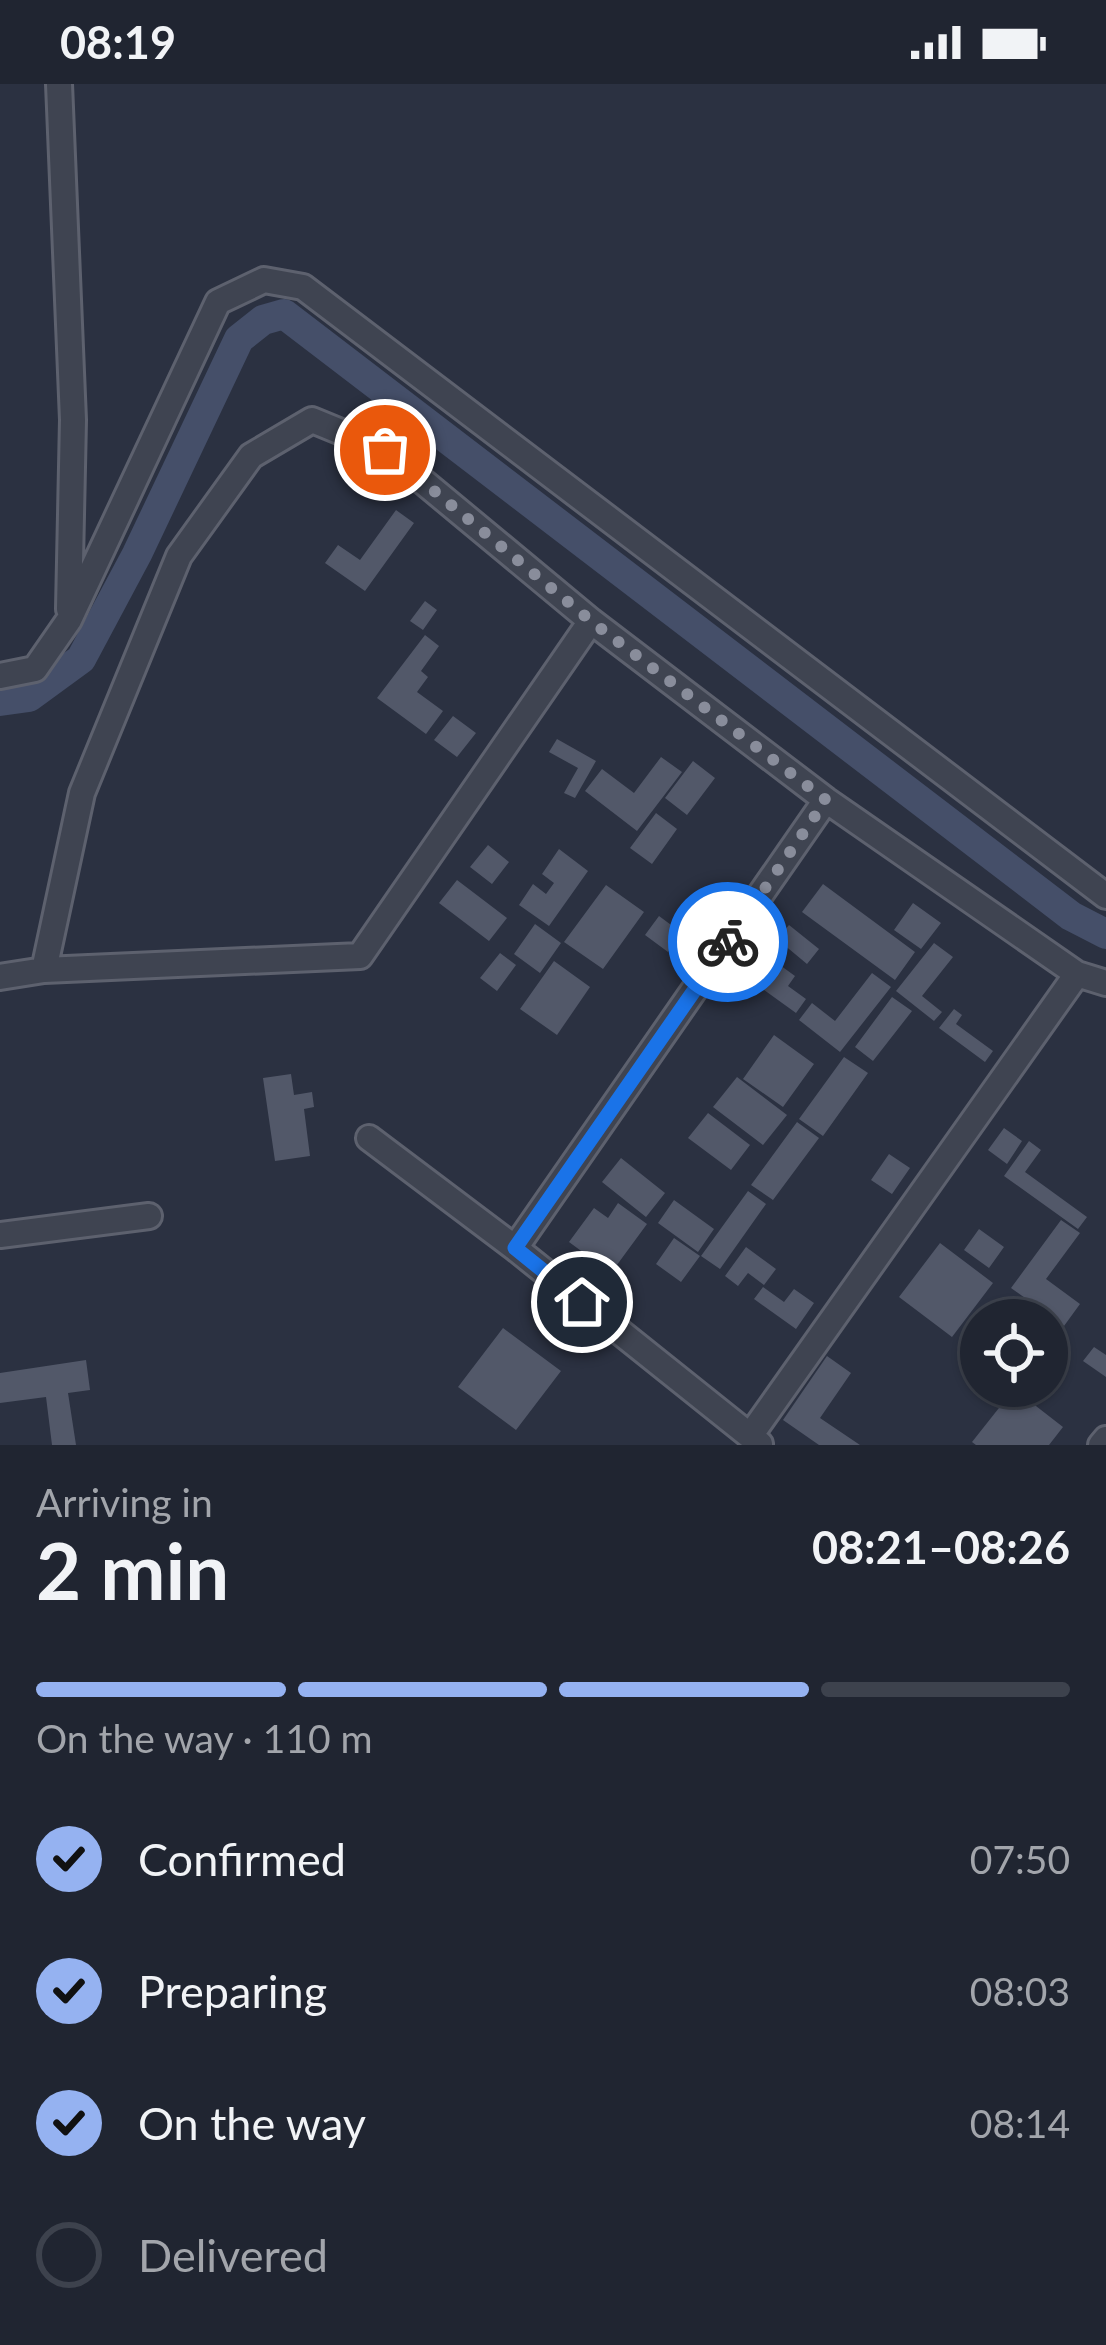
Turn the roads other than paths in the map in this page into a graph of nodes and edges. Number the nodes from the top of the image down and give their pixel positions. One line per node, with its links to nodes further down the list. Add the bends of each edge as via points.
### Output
1 (59, 84): 2 (street, via 73,420)
2 (69, 620): 4 (street, via 35,669); 6 (street, via 218,302 264,280 303,287)
3 (591, 621): 5 (street); 7 (street, via 360,956); 7 (street, via 385,450 311,420 251,456 179,556 82,793)
4 (0, 676)
5 (826, 800): 8 (street); 14 (street)
6 (1106, 896)
7 (44, 970): 9 (street)
8 (1077, 974): 10 (street); 15 (street)
9 (0, 977)
10 (1106, 982)
11 (369, 1138): 14 (street)
12 (149, 1216): 13 (street)
13 (0, 1235)
14 (515, 1248): 15 (street)
15 (756, 1441)

